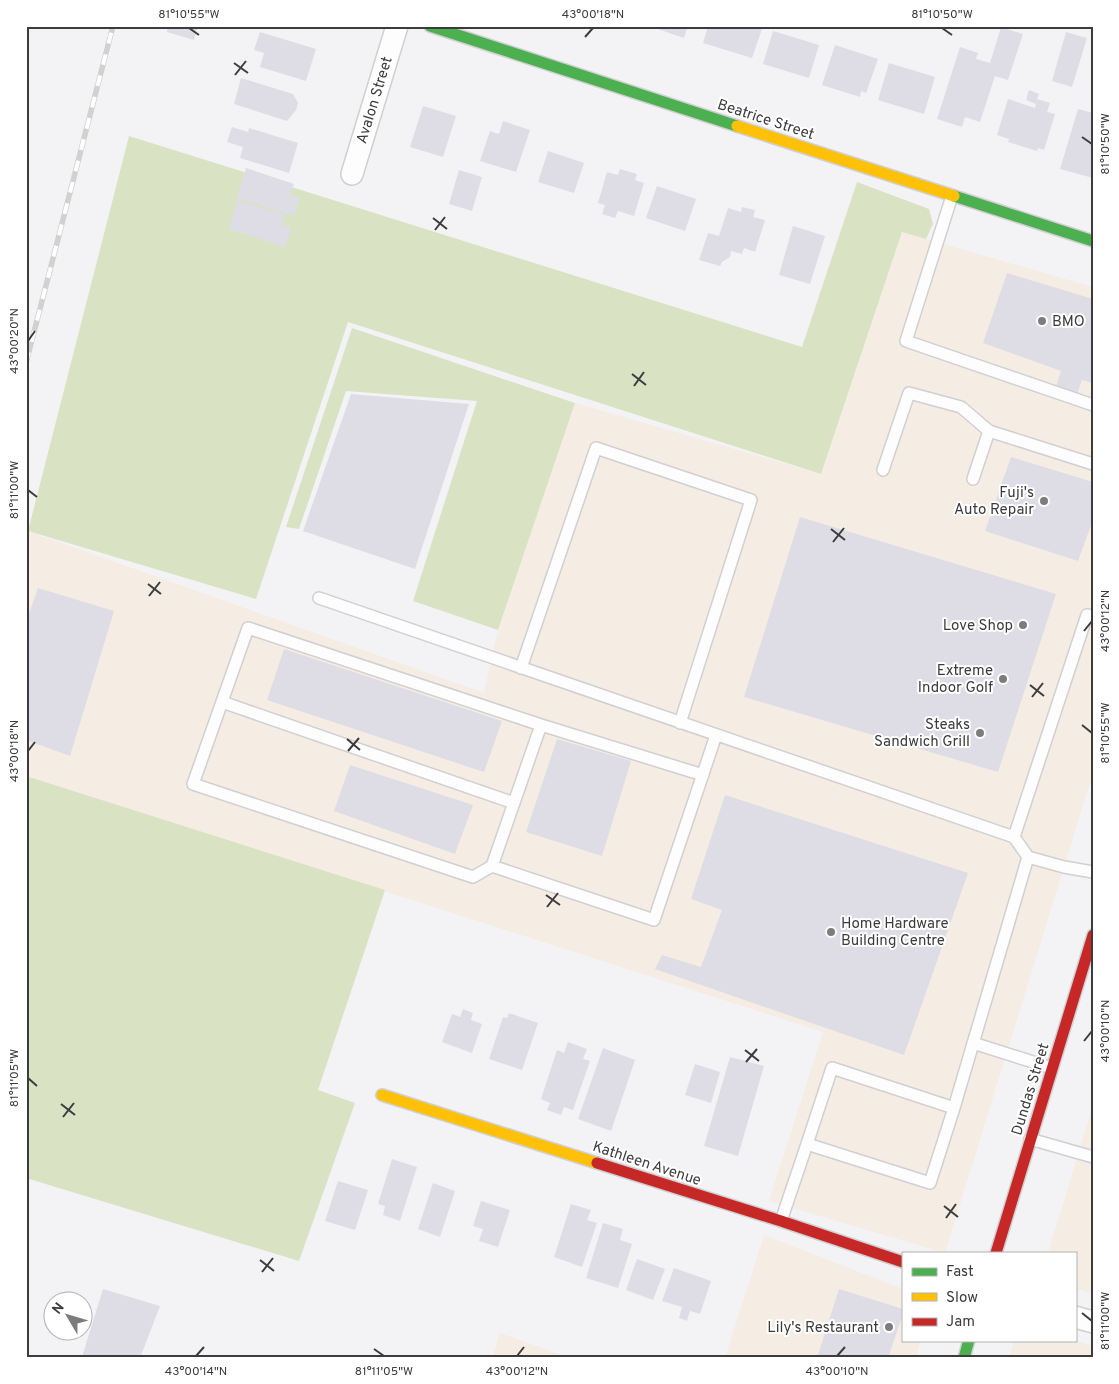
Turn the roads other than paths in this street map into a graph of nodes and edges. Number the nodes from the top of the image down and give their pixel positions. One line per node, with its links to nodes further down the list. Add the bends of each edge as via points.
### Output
1 (397, 26): 3 (street, Avalon Street)
2 (430, 26): 4 (street, Beatrice Street)
3 (352, 174)
4 (952, 196): 5 (street, Beatrice Street); 6 (lane, via 906,341)
5 (1093, 241)
6 (1093, 406)
7 (989, 431): 8 (lane); 9 (lane, via 961,407 909,393); 10 (lane)
8 (1093, 464)
9 (883, 470)
10 (973, 479)
11 (318, 598): 13 (lane)
12 (1093, 616): 20 (lane, via 1087,615)
13 (521, 668): 15 (lane); 15 (lane, via 596,448 742,496 751,500)
14 (222, 702): 16 (lane, via 248,628); 19 (lane); 22 (lane, via 193,784 473,877)
15 (680, 722): 17 (lane)
16 (541, 724): 18 (lane); 19 (lane)
17 (716, 735): 18 (lane); 20 (lane)
18 (703, 775): 22 (lane, via 654,920)
19 (514, 803): 22 (lane)
20 (1014, 837): 21 (lane)
21 (1028, 857): 23 (lane); 27 (lane)
22 (492, 866)
23 (1093, 872)
24 (1093, 934): 25 (street, Dundas Street)
25 (1078, 981): 26 (lane); 28 (street, Dundas Street)
26 (1093, 986)
27 (973, 1043): 28 (lane); 30 (lane)
28 (1052, 1068): 31 (street, Dundas Street)
29 (382, 1094): 34 (street, Kathleen Avenue)
30 (954, 1108): 32 (lane, via 930,1183); 32 (lane, via 832,1068)
31 (1030, 1139): 33 (lane); 35 (street, Dundas Street)
32 (807, 1144): 34 (lane)
33 (1093, 1157)
34 (781, 1221): 36 (street, Kathleen Avenue)
35 (996, 1252)
36 (902, 1262)
37 (1076, 1317): 38 (street)
38 (1093, 1322)
39 (968, 1342): 40 (street)
40 (964, 1358)

